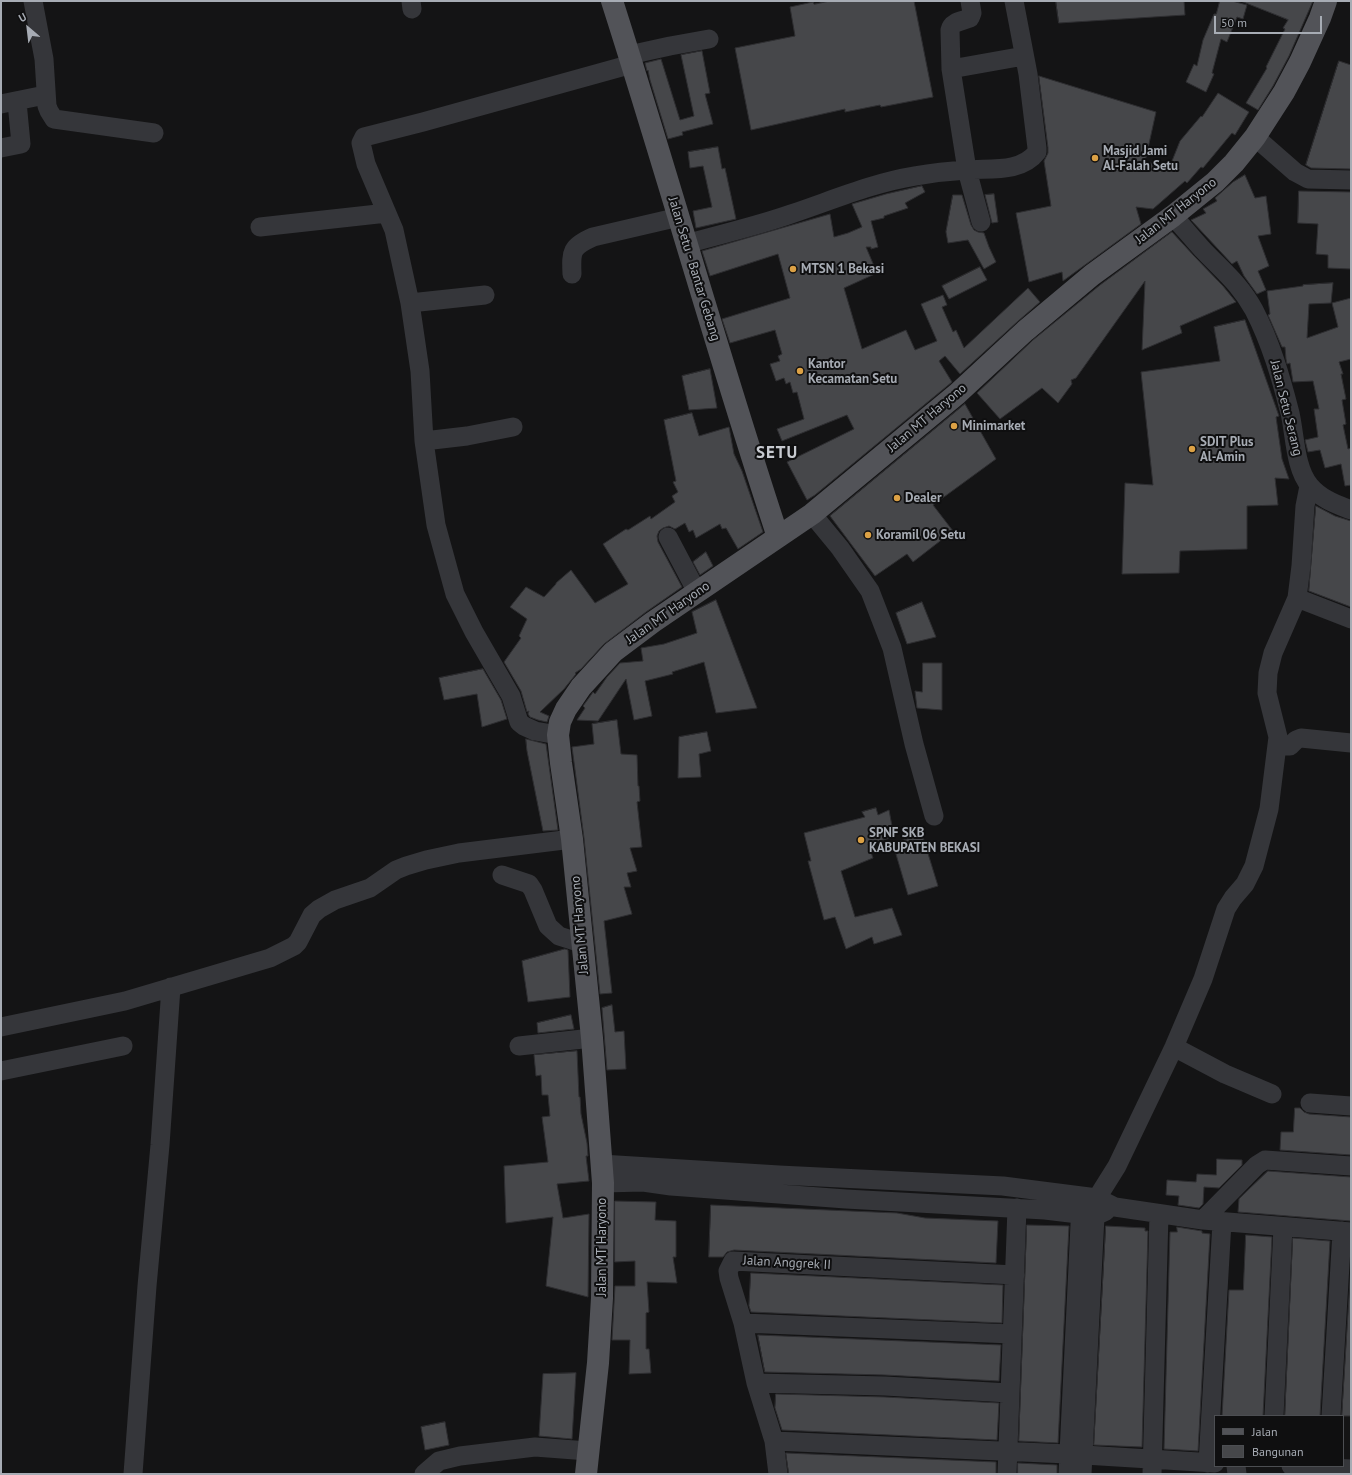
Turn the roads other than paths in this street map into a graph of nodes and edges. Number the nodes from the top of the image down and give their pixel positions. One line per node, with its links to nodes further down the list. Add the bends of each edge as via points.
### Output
1 (33, 1): 10 (street, via 44,59)
2 (612, 1): 8 (main road, Jalan Setu - Bantar Gebang)
3 (970, 1): 9 (street, via 970,18 951,26)
4 (1014, 1): 7 (street)
5 (1326, 1): 13 (main road, Jalan MT Haryono, via 1300,62)
6 (709, 39): 8 (street, via 670,46)
7 (1024, 56): 9 (street); 15 (street, via 1037,152 1024,162 1002,169)
8 (631, 60): 17 (street, via 364,138 361,143 366,164); 19 (main road, Jalan Setu - Bantar Gebang)
9 (951, 69): 15 (street)
10 (45, 95): 11 (street); 12 (street, via 48,111 59,120)
11 (9, 103): 14 (street, via 22,144)
12 (154, 132)
13 (1255, 137): 16 (street, via 1295,172 1308,179); 18 (main road, Jalan MT Haryono, via 1234,163 1204,192)
14 (1, 148)
15 (967, 170): 20 (street); 22 (street, via 876,184 790,214)
16 (1351, 180)
17 (387, 213): 21 (street); 25 (street, via 394,230)
18 (1173, 216): 28 (street, Jalan Setu Serang, via 1243,291 1254,311 1269,344 1275,379 1290,416 1301,469); 30 (main road, Jalan MT Haryono, via 1092,275 1025,331 957,394)
19 (679, 217): 22 (main road, Jalan Setu - Bantar Gebang); 23 (street, via 585,240 571,256)
20 (981, 222)
21 (260, 227)
22 (686, 244): 32 (main road, Jalan Setu - Bantar Gebang)
23 (572, 274)
24 (484, 295): 25 (street)
25 (410, 303): 27 (street, via 420,371)
26 (513, 427): 27 (street)
27 (424, 441): 36 (street, via 436,526 455,594 511,696 520,722 535,731)
28 (1309, 486): 29 (street, Jalan Setu Serang, via 1324,499); 34 (street)
29 (1351, 510)
30 (812, 514): 32 (main road, Jalan MT Haryono); 39 (street, via 870,591 892,648)
31 (668, 537): 33 (street)
32 (778, 537): 33 (main road, Jalan MT Haryono)
33 (697, 592): 36 (main road, Jalan MT Haryono, via 613,652 581,687 566,709)
34 (1297, 598): 35 (street); 38 (street, via 1273,653 1268,673 1267,693 1277,730)
35 (1351, 619)
36 (558, 735): 40 (main road, Jalan MT Haryono)
37 (1351, 743): 38 (street, via 1301,738 1290,746)
38 (1277, 746): 48 (street, via 1269,809 1254,866 1245,884 1226,909 1203,979)
39 (934, 816)
40 (572, 839): 42 (main road, Jalan MT Haryono); 43 (street, via 459,853 406,866 370,888 335,900 319,909 312,916 298,942 284,952)
41 (502, 875): 42 (street, via 529,884 534,890 548,926 559,936)
42 (582, 943): 45 (main road, Jalan MT Haryono)
43 (171, 987): 44 (street, via 125,1001); 80 (street)
44 (1, 1027)
45 (592, 1038): 47 (street); 54 (main road, Jalan MT Haryono)
46 (123, 1046): 49 (street)
47 (518, 1046)
48 (1174, 1048): 50 (street, via 1224,1074); 55 (street, via 1117,1166)
49 (2, 1068)
50 (1272, 1094)
51 (1310, 1103): 52 (street)
52 (1351, 1106)
53 (1351, 1166): 60 (street, via 1265,1160)
54 (602, 1174): 55 (street, via 779,1175 1003,1186); 57 (street, via 670,1186); 72 (main road, Jalan MT Haryono, via 602,1298)
55 (1089, 1197): 56 (street); 59 (street)
56 (1115, 1207): 58 (street); 59 (street)
57 (1017, 1208): 59 (street); 64 (street)
58 (1159, 1214): 60 (street); 76 (street)
59 (1087, 1216): 74 (street)
60 (1203, 1220): 61 (street)
61 (1222, 1222): 62 (street); 75 (street)
62 (1283, 1227): 63 (street); 69 (street)
63 (1347, 1231): 70 (street)
64 (1015, 1276): 65 (street, Jalan Anggrek II, via 737,1260 731,1262 728,1271); 66 (street)
65 (743, 1323): 66 (street); 67 (street, Jalan Anggrek II)
66 (1012, 1334): 68 (street)
67 (756, 1383): 68 (street, via 885,1386); 71 (street, Jalan Anggrek II)
68 (1009, 1393): 73 (street)
69 (1274, 1415)
70 (1331, 1415)
71 (774, 1441): 73 (street); 83 (street, Jalan Anggrek II)
72 (588, 1451): 81 (street, via 535,1447 460,1456 439,1461); 82 (main road, Jalan MT Haryono)
73 (1009, 1451): 74 (street); 84 (street)
74 (1075, 1454): 76 (street); 85 (street); 86 (street)
75 (1212, 1463): 76 (street)
76 (1152, 1467)
77 (1303, 1467): 78 (street)
78 (1327, 1469): 79 (street)
79 (1351, 1470)
80 (133, 1474)
81 (424, 1474)
82 (586, 1474)
83 (778, 1474)
84 (1007, 1474)
85 (1068, 1474)
86 (1082, 1474)

